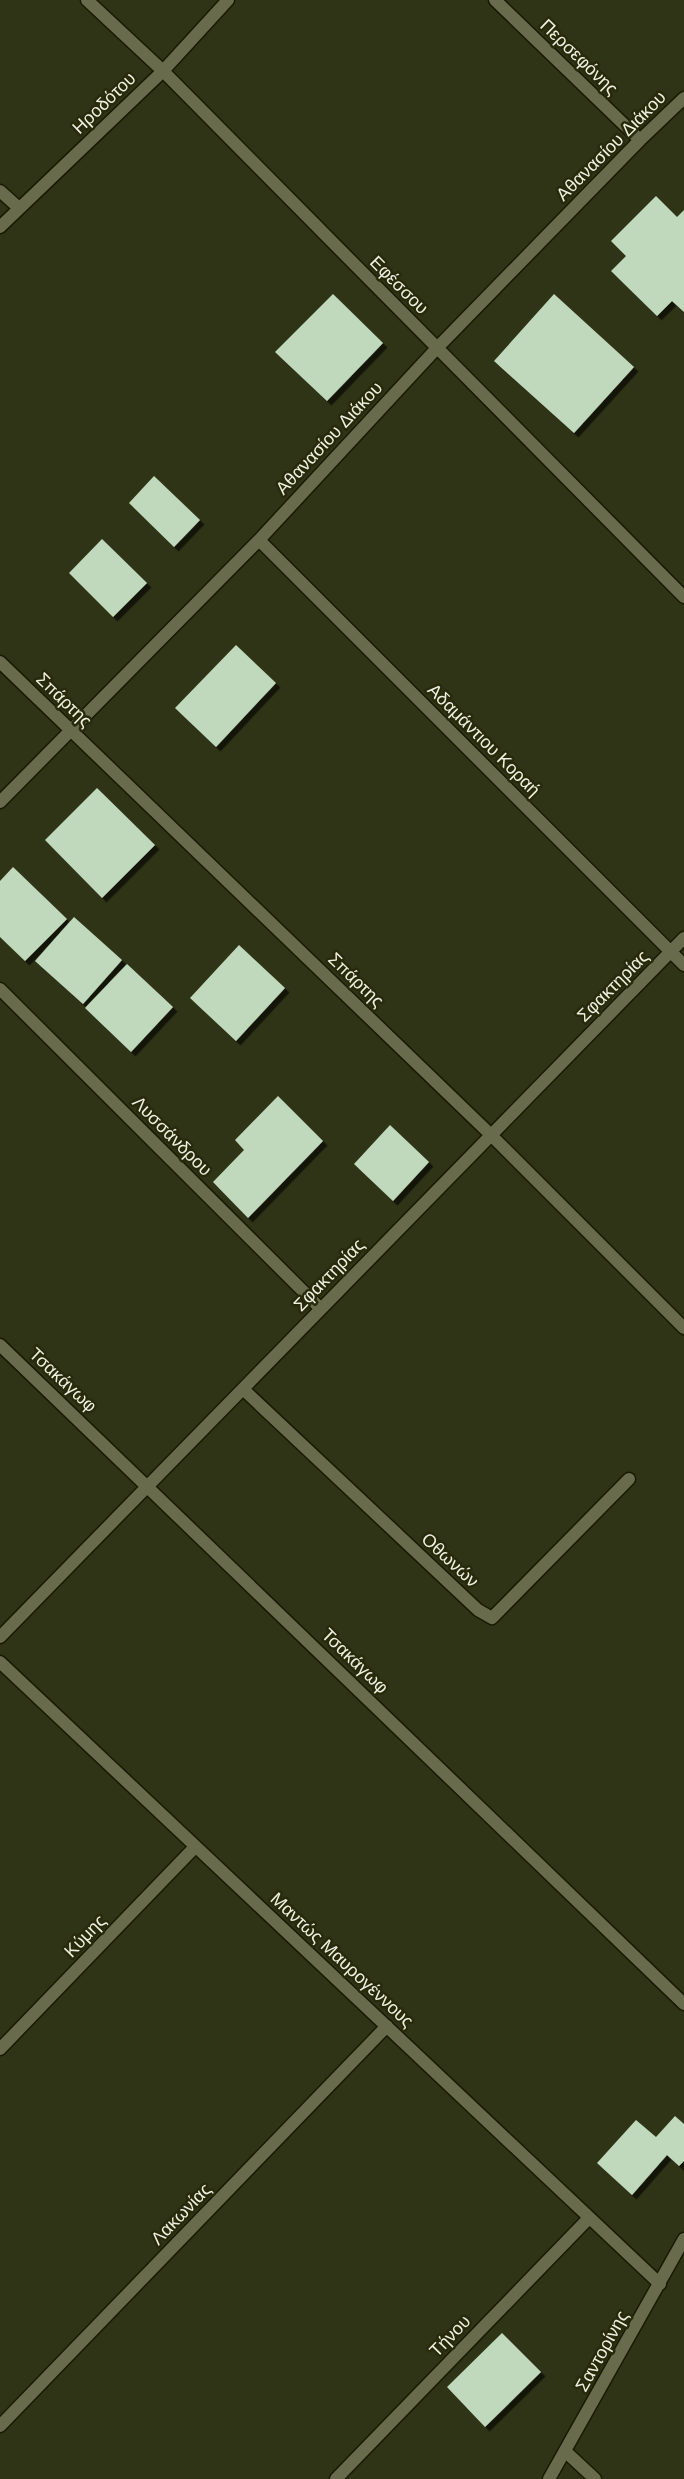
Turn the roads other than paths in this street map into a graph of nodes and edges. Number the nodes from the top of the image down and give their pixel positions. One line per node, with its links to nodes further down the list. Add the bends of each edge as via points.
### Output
1 (87, 0): 4 (street, Εφέσσου)
2 (228, 0): 4 (street, Ηροδότου)
3 (494, 0): 6 (street, Περσεφόνης)
4 (163, 71): 8 (street, Ηροδότου); 10 (street, Εφέσσου)
5 (684, 98): 6 (street, Αθανασίου Διάκου)
6 (640, 140): 10 (street, Αθανασίου Διάκου)
7 (0, 190): 8 (street)
8 (20, 208): 9 (street, Ηροδότου)
9 (0, 227)
10 (437, 348): 11 (street, Αθανασίου Διάκου); 12 (street, Εφέσσου)
11 (259, 540): 14 (street, Αθανασίου Διάκου); 17 (street, Αδαμάντιου Κοραή)
12 (684, 597)
13 (0, 662): 14 (street, Σπάρτης)
14 (70, 729): 15 (street, Αθανασίου Διάκου); 20 (street, Σπάρτης)
15 (0, 802)
16 (684, 938): 17 (street, Σφακτηρίας)
17 (671, 951): 18 (street, Αδαμάντιου Κοραή); 20 (street, Σφακτηρίας)
18 (684, 965)
19 (0, 989): 21 (street, Λυσσάνδρου)
20 (490, 1134): 21 (street, Σφακτηρίας); 22 (street, Σπάρτης)
21 (320, 1308): 24 (street, Σφακτηρίας)
22 (684, 1328)
23 (0, 1344): 26 (street, Τσακάγωφ)
24 (244, 1390): 25 (street, Οθωνών, via 478,1610 492,1618); 26 (street, Σφακτηρίας)
25 (630, 1479)
26 (149, 1486): 27 (street, Σφακτηρίας); 30 (street, Τσακάγωφ)
27 (0, 1636)
28 (0, 1662): 29 (street, Μαντώς Μαυρογέννους)
29 (195, 1847): 31 (street, Μαντώς Μαυρογέννους); 32 (street, Κύμης)
30 (684, 2004)
31 (388, 2026): 33 (street, Μαντώς Μαυρογέννους); 36 (street, Λακωνίας)
32 (0, 2049)
33 (589, 2218): 35 (street, Μαντώς Μαυρογέννους); 38 (street, Τήνου)
34 (684, 2239): 35 (street, Σαντορίνης)
35 (660, 2284): 37 (street, Σαντορίνης)
36 (0, 2426)
37 (566, 2452): 39 (street, Σαντορίνης); 40 (street)
38 (336, 2479)
39 (549, 2479)
40 (595, 2479)

